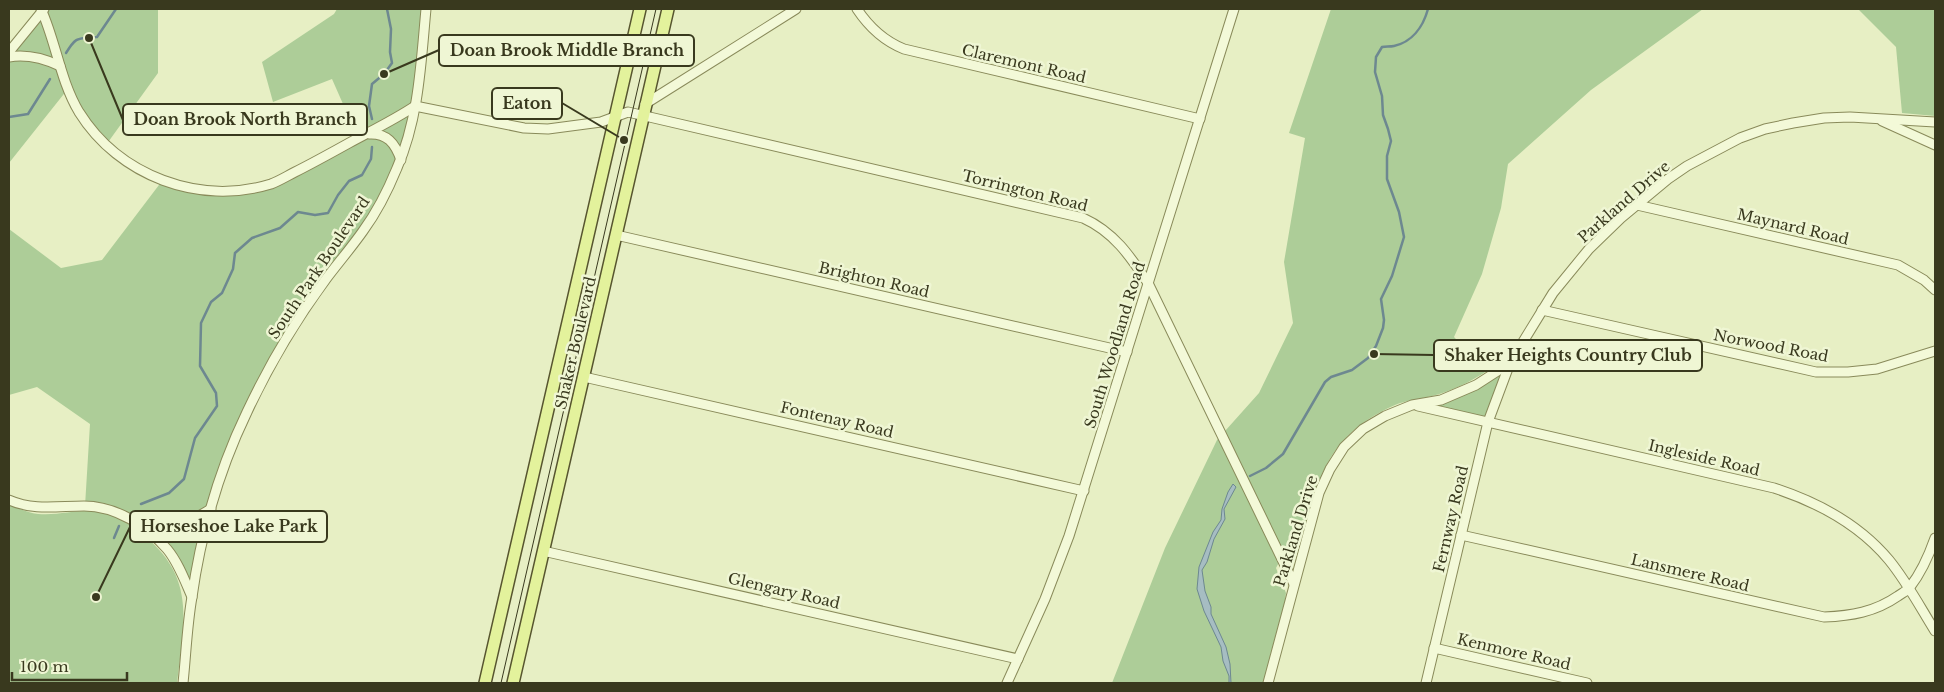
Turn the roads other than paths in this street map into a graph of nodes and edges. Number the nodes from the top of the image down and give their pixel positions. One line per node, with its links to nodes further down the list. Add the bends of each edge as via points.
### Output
1 (426, 9): 12 (street, South Park Boulevard)
2 (640, 9): 14 (main road, Shaker Boulevard)
3 (668, 9): 11 (main road, Shaker Boulevard)
4 (796, 9): 11 (street)
5 (857, 9): 15 (street, Claremont Road, via 881,36 904,49)
6 (1234, 9): 15 (street, South Woodland Road)
7 (42, 10): 8 (street); 10 (street)
8 (9, 52)
9 (9, 57): 10 (street, via 27,56)
10 (60, 66): 18 (street, via 68,90 96,135 136,169 180,186 225,192 272,183)
11 (647, 103): 13 (main road, Shaker Boulevard)
12 (415, 106): 14 (street, via 524,128 548,129 601,122); 18 (street); 20 (street, South Park Boulevard)
13 (638, 114): 14 (street, via 625,112); 22 (main road, Shaker Boulevard); 23 (street, Torrington Road, via 1074,215 1092,222 1120,243)
14 (614, 116): 46 (main road, Shaker Boulevard)
15 (1200, 118): 23 (street, South Woodland Road)
16 (1880, 120): 17 (street, Parkland Drive); 19 (street, Parkland Drive); 21 (street, Parkland Drive, via 1824,118 1765,129 1694,162)
17 (1935, 122)
18 (366, 134): 20 (street, via 382,134 389,138)
19 (1935, 145)
20 (401, 160): 34 (street, South Park Boulevard, via 368,224 297,320 268,370 224,465)
21 (1637, 206): 24 (street, Maynard Road, via 1898,265); 25 (street, Parkland Drive, via 1589,248)
22 (616, 235): 27 (street, Brighton Road); 29 (main road, Shaker Boulevard)
23 (1148, 283): 27 (street, South Woodland Road); 39 (street, Torrington Road)
24 (1935, 290)
25 (1542, 310): 26 (street, Norwood Road, via 1816,372 1877,369); 28 (street, Parkland Drive)
26 (1935, 351)
27 (1127, 352): 32 (street, South Woodland Road)
28 (1510, 362): 30 (street, Parkland Drive, via 1476,385 1441,400); 31 (street, Fernway Road)
29 (584, 377): 32 (street, Fontenay Road); 38 (main road, Shaker Boulevard)
30 (1412, 405): 31 (street, Ingleside Road); 39 (street, Parkland Drive, via 1384,416 1363,429 1344,447 1319,493)
31 (1488, 422): 36 (street, Fernway Road); 40 (street, Ingleside Road, via 1798,496 1840,518 1877,547)
32 (1084, 491): 44 (street, South Woodland Road, via 1045,599)
33 (9, 500): 35 (street, via 33,507 98,506)
34 (211, 509): 35 (street, via 170,527); 41 (street, South Park Boulevard)
35 (137, 522): 41 (street, via 167,549)
36 (1461, 535): 40 (street, Lansmere Road, via 1824,617 1864,613); 43 (street, Fernway Road)
37 (1935, 538): 40 (street)
38 (543, 551): 44 (street, Glengary Road); 47 (main road, Shaker Boulevard)
39 (1294, 584): 49 (street, Parkland Drive)
40 (1909, 588): 42 (street, Ingleside Road)
41 (192, 597): 45 (street, South Park Boulevard)
42 (1935, 631)
43 (1434, 648): 50 (street, Fernway Road); 51 (street, Kenmore Road)
44 (1018, 660): 48 (street, South Woodland Road)
45 (183, 683)
46 (485, 683)
47 (513, 683)
48 (1007, 683)
49 (1268, 683)
50 (1426, 683)
51 (1587, 683)

